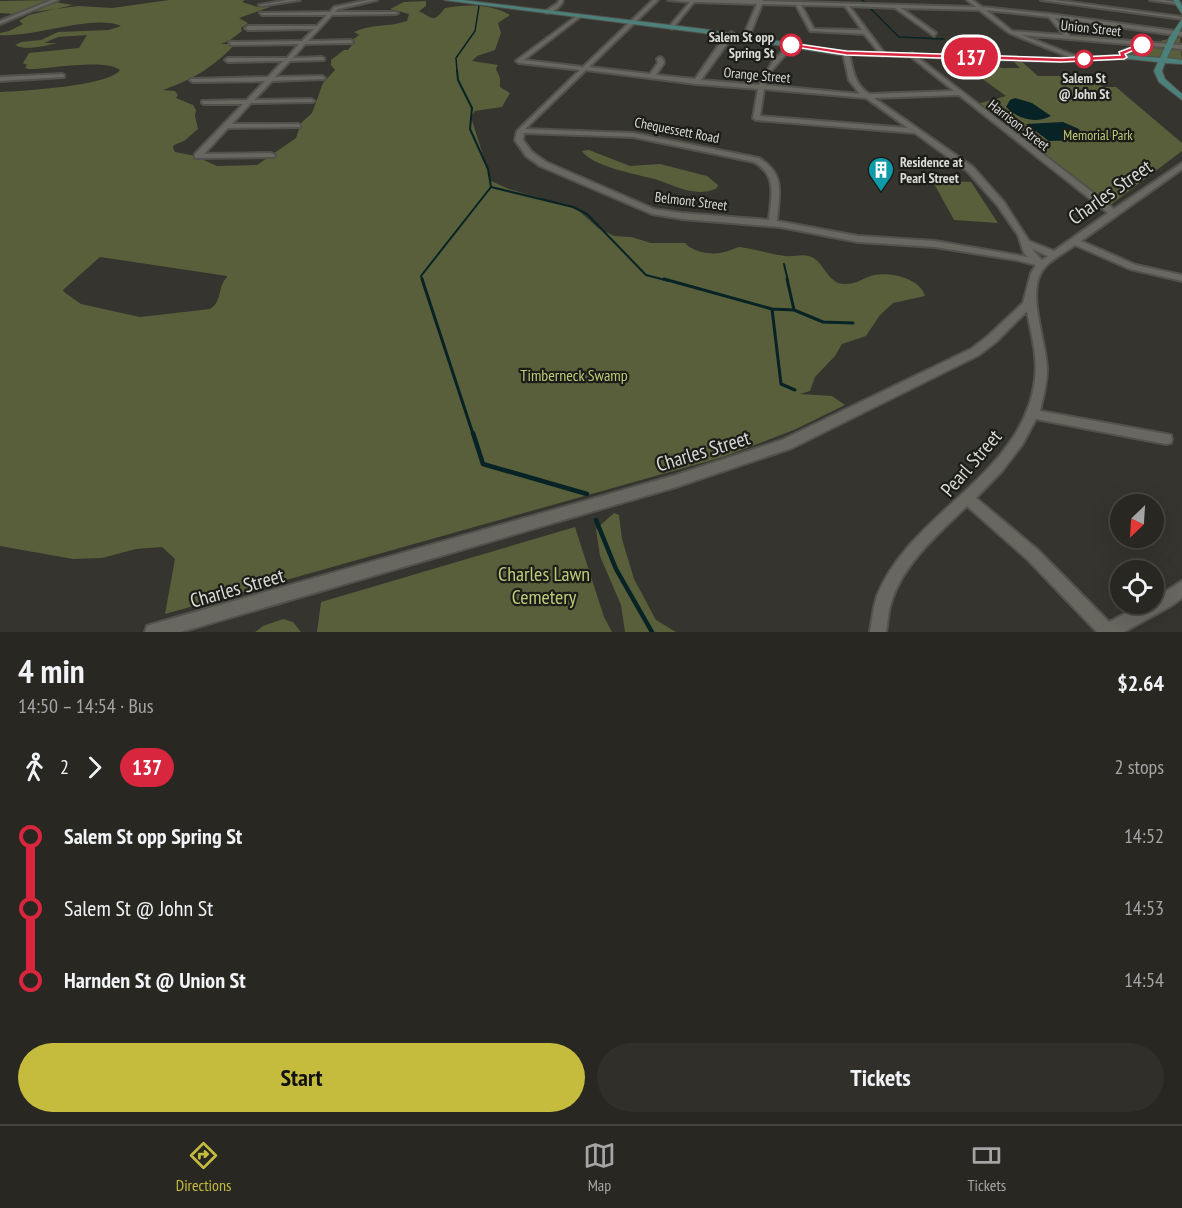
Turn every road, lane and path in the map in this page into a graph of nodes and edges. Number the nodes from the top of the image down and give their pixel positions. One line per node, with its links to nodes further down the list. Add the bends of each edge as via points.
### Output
1 (56, 0): 30 (street)
2 (298, 0): 17 (street)
3 (375, 0): 25 (street, via 341,5)
4 (447, 0): 21 (main road)
5 (561, 0): 21 (street)
6 (656, 0): 29 (street)
7 (670, 0): 13 (street)
8 (969, 0): 20 (street)
9 (1043, 0): 11 (street)
10 (1152, 0): 12 (street)
11 (1057, 1): 15 (street)
12 (1177, 1): 22 (main road)
13 (692, 2): 14 (street); 33 (street)
14 (761, 2): 16 (street); 40 (street)
15 (1069, 3): 28 (street); 31 (street)
16 (798, 4): 18 (street); 35 (street, via 813,30)
17 (261, 5)
18 (846, 5): 19 (street); 35 (street)
19 (897, 7): 20 (street); 38 (street)
20 (980, 9): 26 (street); 36 (street)
21 (548, 12): 27 (main road)
22 (1182, 12)
23 (396, 13): 25 (street)
24 (262, 14): 25 (street)
25 (330, 14): 32 (street)
26 (1050, 15): 31 (street); 41 (street)
27 (578, 16): 29 (main road); 60 (street, Orange Street, via 519,61)
28 (1182, 19): 39 (main road)
29 (633, 22): 33 (main road); 60 (street)
30 (0, 23)
31 (1113, 23): 39 (street)
32 (318, 27): 34 (street); 42 (street)
33 (672, 27): 37 (main road)
34 (248, 28)
35 (866, 32): 50 (street)
36 (1011, 32): 41 (street, Union Street); 55 (street)
37 (731, 34): 40 (main road); 67 (street)
38 (934, 34)
39 (1176, 35): 46 (street); 47 (main road)
40 (746, 37): 45 (main road)
41 (1068, 37): 46 (street, Union Street)
42 (303, 42): 43 (street); 44 (street); 57 (street)
43 (351, 42)
44 (231, 43)
45 (791, 45): 49 (main road); 68 (street)
46 (1142, 45): 47 (street, Union Street); 52 (street, via 1122,53)
47 (1168, 46): 48 (street, Union Street); 58 (main road)
48 (1182, 47)
49 (846, 53): 50 (main road); 70 (street, via 853,82)
50 (882, 54): 51 (main road)
51 (912, 55): 55 (main road); 69 (street, Harrison Street)
52 (1124, 57): 55 (main road); 58 (main road)
53 (322, 59): 57 (street)
54 (660, 59): 62 (street, via 662,63)
55 (1079, 59)
56 (228, 60): 57 (street)
57 (288, 60): 65 (street)
58 (1162, 60): 59 (main road); 71 (main road, via 1160,77)
59 (1182, 62)
60 (582, 69): 62 (street, Orange Street); 77 (street)
61 (62, 76): 64 (street)
62 (651, 77): 67 (street, Orange Street)
63 (322, 78): 65 (street)
64 (0, 79)
65 (270, 79): 66 (street); 72 (street)
66 (192, 80)
67 (696, 82): 68 (street, Orange Street)
68 (759, 87): 70 (street, Orange Street); 78 (street, via 756,118)
69 (959, 93): 70 (street, Orange Street); 81 (street, Harrison Street)
70 (865, 96): 78 (street)
71 (1182, 98)
72 (249, 101): 73 (street); 74 (street); 75 (street)
73 (311, 101)
74 (204, 102)
75 (226, 126): 76 (street); 79 (street, via 198,156)
76 (298, 126)
77 (520, 131): 82 (street, Belmont Street, via 522,147 537,161 639,207 682,216); 82 (street, Chequessett Road, via 633,135 758,161 774,174)
78 (916, 131): 84 (street, via 970,169 1001,204)
79 (271, 155)
80 (1182, 165): 81 (street, Charles Street)
81 (1113, 213): 83 (street, Charles Street)
82 (772, 223): 86 (street, Belmont Street, via 848,237 985,252)
83 (1074, 241): 85 (street, Charles Street); 87 (street, via 1133,267)
84 (1026, 243): 85 (street); 86 (street, via 1029,253)
85 (1054, 255): 86 (street, Charles Street)
86 (1042, 264): 88 (street, Charles Street)
87 (1182, 278)
88 (1030, 300): 89 (street, Pearl Street, via 1041,368); 93 (street, Charles Street, via 975,352 774,449)
89 (1032, 414): 90 (street); 91 (street, Pearl Street, via 1010,449)
90 (1166, 439)
91 (968, 498): 94 (street, Pearl Street, via 912,554 893,580 884,600); 95 (street, via 1033,555)
92 (1182, 588): 95 (street)
93 (153, 632)
94 (878, 632)
95 (1107, 632)

